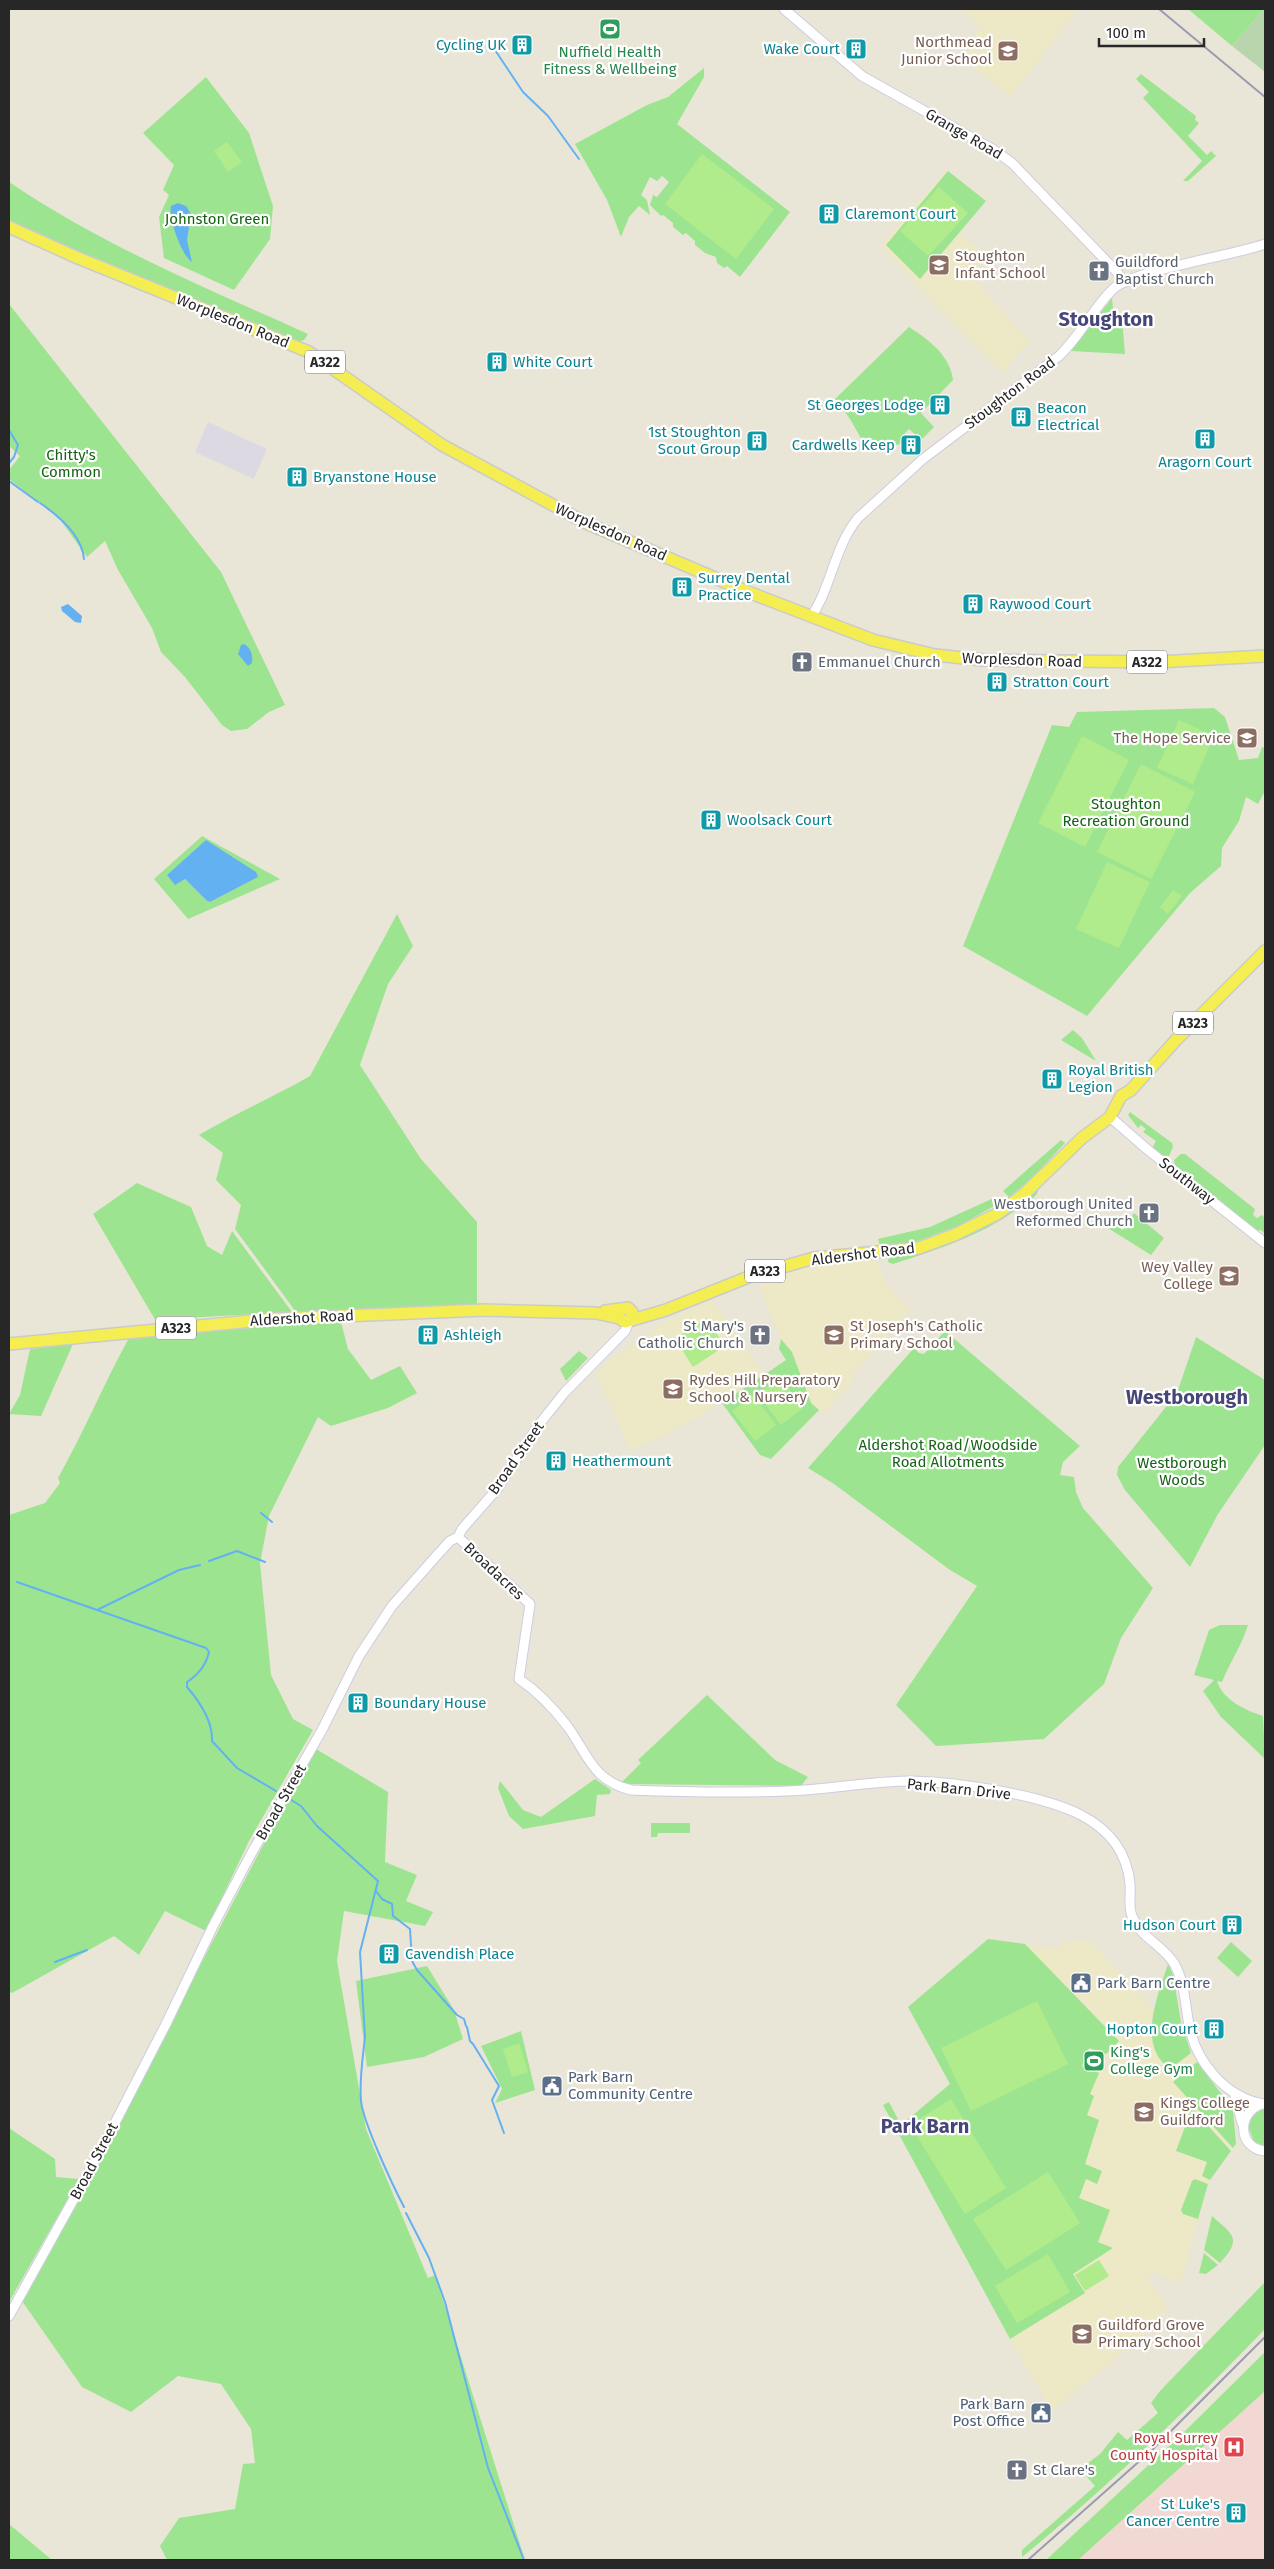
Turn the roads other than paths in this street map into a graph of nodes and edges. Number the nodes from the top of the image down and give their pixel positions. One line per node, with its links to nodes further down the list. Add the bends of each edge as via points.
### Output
1 (784, 9): 4 (street, Grange Road, via 862,76 1012,163)
2 (9, 227): 5 (main road, Worplesdon Road / A322, via 306,350 442,445 544,502 632,544)
3 (1265, 244): 4 (street, Stoughton Road)
4 (1125, 282): 5 (street, Stoughton Road, via 1112,290 1059,356 923,460 858,518 846,536 820,604)
5 (811, 617): 6 (main road, Worplesdon Road / A322, via 907,650 983,660 1150,662)
6 (1265, 656)
7 (1265, 951): 8 (main road, Aldershot Road / A323, via 1131,1090 1121,1096)
8 (1110, 1117): 9 (street, Southway); 10 (main road, Aldershot Road / A323, via 1082,1138 1043,1178 1008,1207 954,1235 907,1250 835,1255 796,1263 751,1276 654,1314)
9 (1265, 1243)
10 (625, 1317): 11 (main road, Aldershot Road / A323, via 596,1313 484,1310 298,1317); 12 (street, Broad Street, via 621,1335 565,1392 537,1427 501,1484)
11 (9, 1344)
12 (458, 1537): 13 (street, Broadacres, via 530,1604); 18 (street, Broad Street, via 439,1553 392,1606 359,1656 322,1730 217,1918 102,2148)
13 (519, 1679): 14 (street, Park Barn Drive, via 564,1722 598,1772 612,1784 631,1790 788,1791 909,1781 1016,1795 1061,1806 1085,1818 1106,1833 1124,1855 1134,1922 1172,1960 1181,1977 1189,2026 1201,2058)
14 (1235, 2094): 15 (street, via 1247,2101); 16 (street)
15 (1264, 2104): 16 (street, via 1249,2111)
16 (1242, 2124): 17 (street, via 1250,2145)
17 (1265, 2151)
18 (9, 2316)

